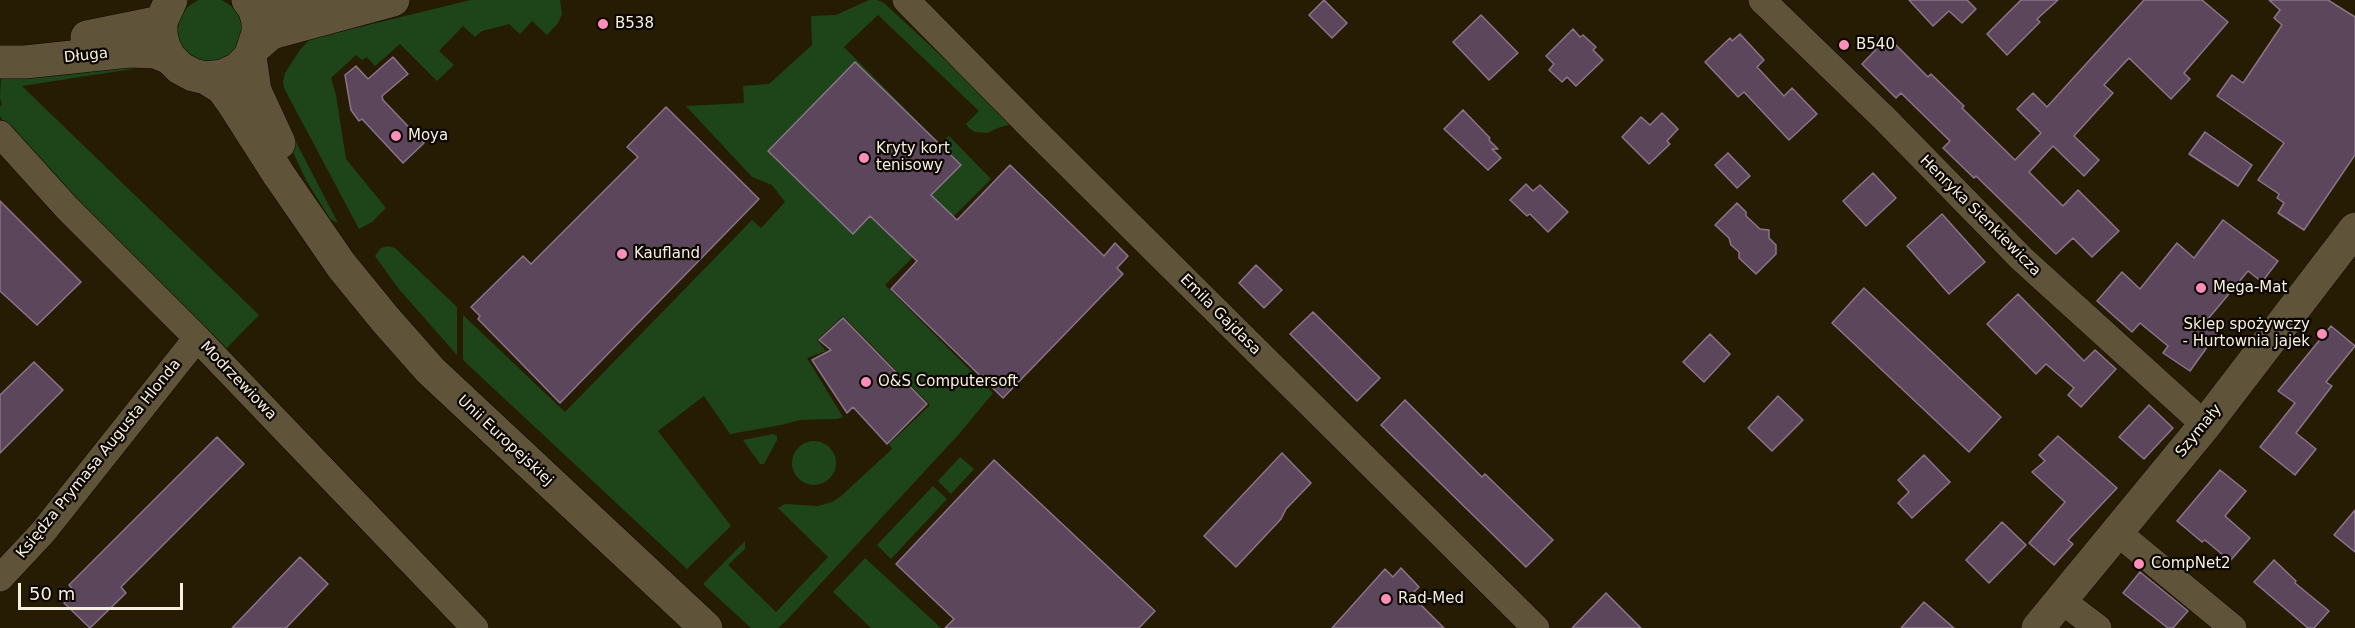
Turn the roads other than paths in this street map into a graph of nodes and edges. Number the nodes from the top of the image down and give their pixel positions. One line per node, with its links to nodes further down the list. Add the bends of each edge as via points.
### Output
1 (322, 0): 5 (street)
2 (393, 0): 7 (street, via 271,33)
3 (906, 0): 20 (street, Emila Gajdasa)
4 (1762, 0): 16 (street, Henryka Sienkiewicza, via 2022,259)
5 (251, 4): 7 (street, Unii Europejskiej, via 258,33)
6 (166, 11): 8 (street, Długa); 9 (street, via 163,41)
7 (253, 51): 11 (street, via 238,69); 14 (street, Unii Europejskiej, via 255,91)
8 (0, 57)
9 (170, 58): 10 (street, Długa, via 155,52 129,51); 11 (street, Unii Europejskiej, via 180,68)
10 (0, 63)
11 (206, 78): 14 (street, Unii Europejskiej, via 222,88)
12 (0, 134): 15 (street, Modrzewiowa, via 67,208)
13 (2355, 229): 16 (street, Szymały)
14 (323, 237): 22 (street, Unii Europejskiej, via 341,265 430,370)
15 (197, 338): 18 (street, Księdza Prymasa Augusta Hlonda, via 43,532); 21 (street, Modrzewiowa)
16 (2205, 425): 17 (street, Szymały)
17 (2117, 532): 19 (street, Szymały); 25 (street)
18 (0, 578)
19 (2061, 600): 23 (street, Szymały); 24 (street)
20 (1528, 625)
21 (475, 628)
22 (706, 628)
23 (2038, 628)
24 (2098, 628)
25 (2233, 628)

